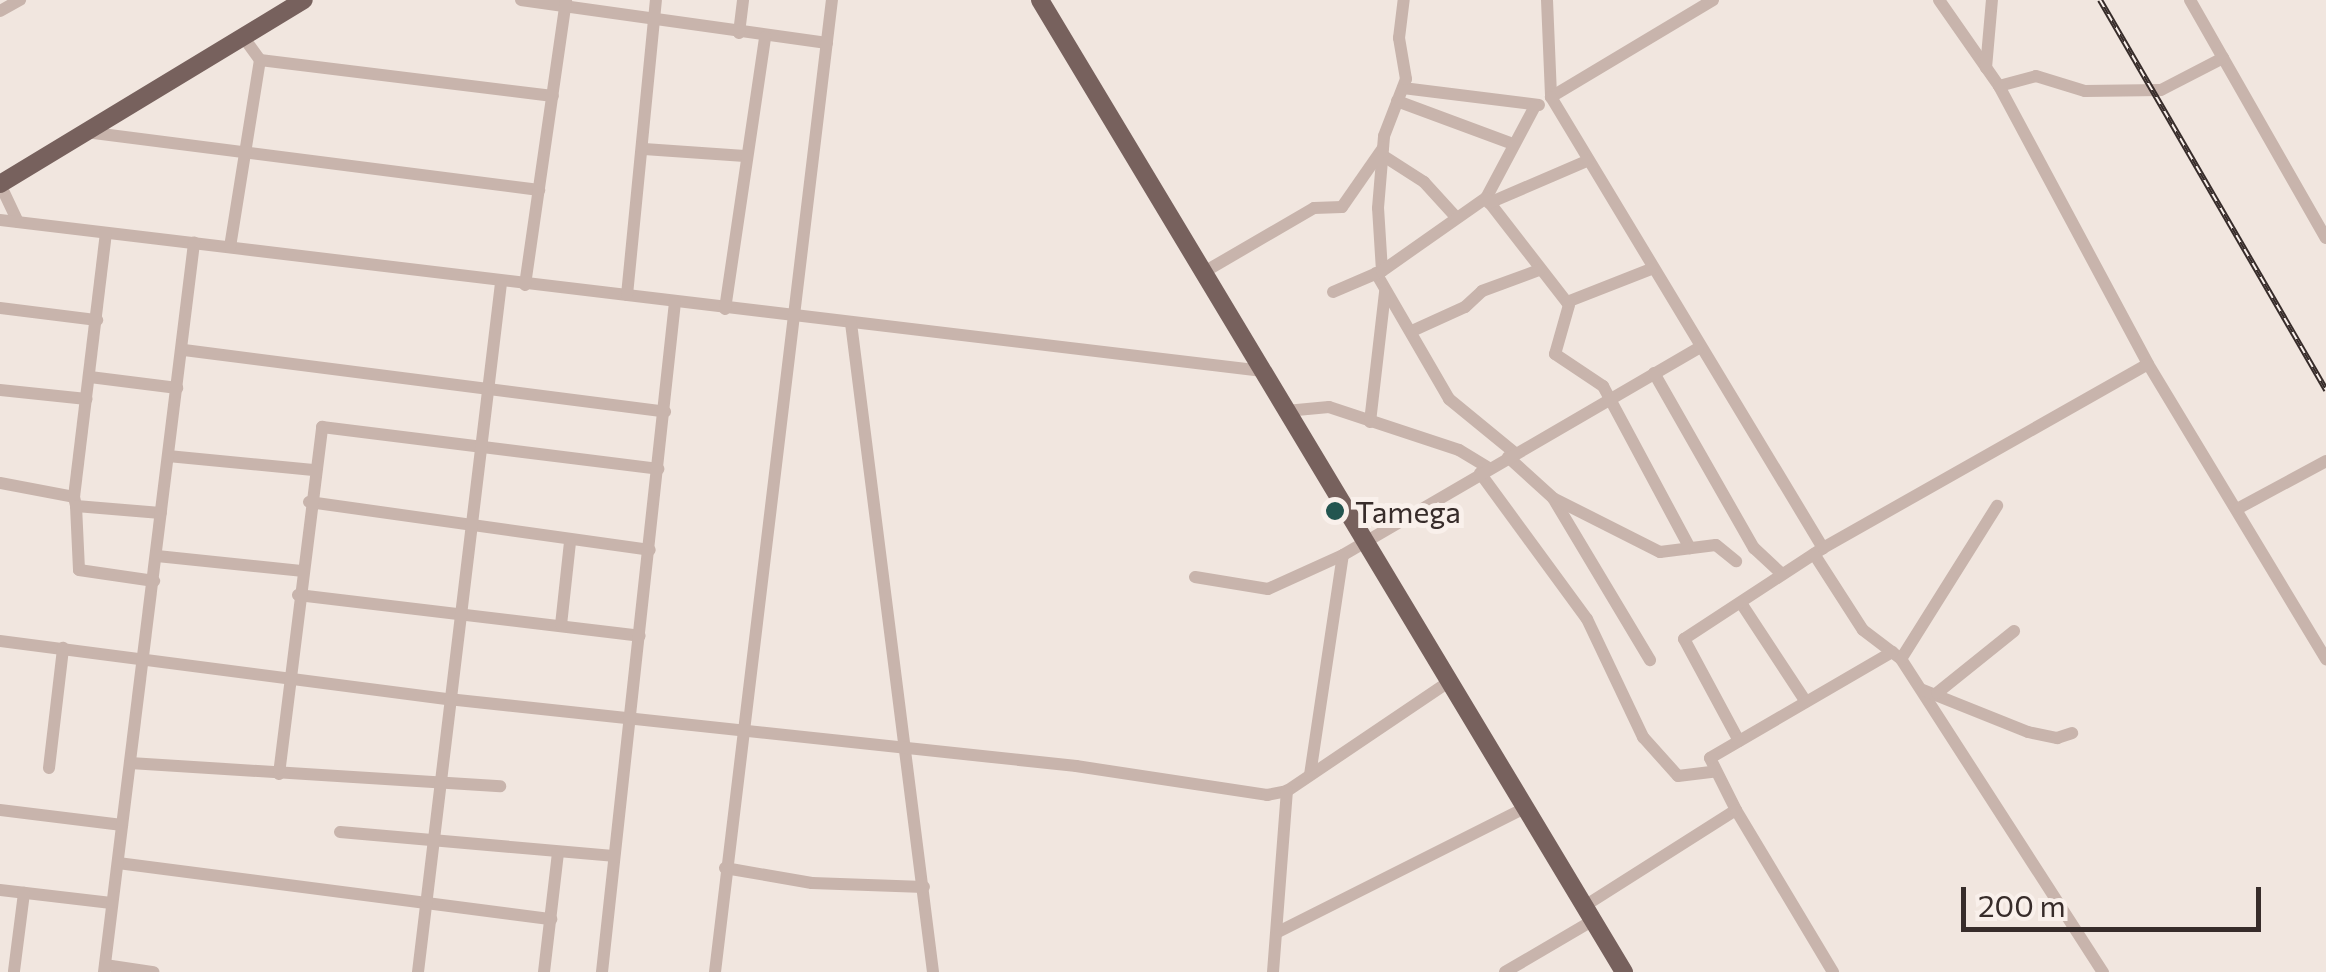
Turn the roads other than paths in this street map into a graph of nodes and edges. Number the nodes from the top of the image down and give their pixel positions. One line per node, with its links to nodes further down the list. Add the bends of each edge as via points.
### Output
1 (20, 0): 15 (street)
2 (304, 0): 18 (main road)
3 (521, 0): 14 (street)
4 (656, 0): 16 (street)
5 (743, 0): 17 (street)
6 (832, 0): 20 (street)
7 (1040, 0): 50 (main road)
8 (1404, 0): 25 (street)
9 (1548, 0): 27 (street)
10 (1713, 0): 27 (street)
11 (1939, 0): 23 (street)
12 (1992, 0): 23 (street)
13 (2190, 0): 21 (street)
14 (565, 3): 16 (street); 26 (street)
15 (0, 12)
16 (654, 20): 17 (street); 31 (street)
17 (740, 33): 19 (street)
18 (244, 38): 22 (street); 29 (main road)
19 (765, 38): 20 (street); 34 (street)
20 (827, 43): 61 (street)
21 (2223, 58): 24 (street, via 2152,91 2085,90 2036,76); 45 (street)
22 (260, 60): 26 (street); 32 (street)
23 (1986, 68): 24 (street)
24 (1999, 86): 67 (street)
25 (1400, 95): 28 (street); 30 (street); 33 (street)
26 (553, 96): 39 (street)
27 (1551, 99): 28 (street); 35 (street)
28 (1536, 106): 30 (street)
29 (83, 131): 32 (street); 36 (main road)
30 (1513, 144): 40 (street)
31 (644, 149): 34 (street); 56 (street)
32 (244, 152): 39 (street); 47 (street)
33 (1382, 152): 41 (street, via 1424,182); 50 (street, via 1342,206 1314,208); 51 (street)
34 (745, 156): 60 (street)
35 (1586, 161): 40 (street); 48 (street)
36 (26, 163): 37 (main road); 38 (main road)
37 (0, 170)
38 (0, 184): 43 (street)
39 (539, 190): 53 (street)
40 (1487, 200): 41 (street); 49 (street)
41 (1456, 217): 51 (street)
42 (0, 220): 43 (street)
43 (18, 222): 44 (street)
44 (106, 234): 46 (street); 62 (street)
45 (2326, 238)
46 (194, 243): 47 (street); 66 (street)
47 (230, 247): 52 (street)
48 (1651, 269): 58 (street); 65 (street)
49 (1539, 270): 58 (street); 64 (street, via 1482,290 1465,307)
50 (1204, 272): 68 (main road)
51 (1379, 272): 54 (street); 55 (street)
52 (501, 283): 53 (street); 73 (street)
53 (524, 285): 56 (street)
54 (1333, 292)
55 (1385, 292): 64 (street); 78 (street)
56 (627, 295): 57 (street)
57 (675, 302): 60 (street); 77 (street)
58 (1567, 302): 74 (street, via 1553,349 1591,374)
59 (0, 308): 62 (street)
60 (725, 308): 61 (street)
61 (792, 316): 63 (street); 124 (street)
62 (97, 320): 70 (street)
63 (850, 323): 68 (street); 127 (street)
64 (1412, 332): 80 (street, via 1455,406)
65 (1697, 349): 69 (street); 98 (street)
66 (184, 350): 71 (street); 73 (street)
67 (2148, 364): 91 (street); 98 (street)
68 (1264, 372): 76 (main road)
69 (1654, 373): 74 (street); 103 (street, via 1754,548)
70 (90, 377): 71 (street); 75 (street)
71 (178, 388): 81 (street)
72 (0, 390): 75 (street)
73 (486, 390): 77 (street); 79 (street)
74 (1610, 398): 80 (street); 96 (street)
75 (87, 399): 88 (street)
76 (1286, 411): 78 (street, via 1318,405); 94 (main road)
77 (665, 412): 83 (street)
78 (1370, 422): 85 (street, via 1458,450)
79 (478, 448): 83 (street); 84 (street, via 328,426 320,432); 93 (street)
80 (1512, 455): 85 (street); 87 (street)
81 (168, 456): 84 (street); 92 (street)
82 (2326, 461): 91 (street)
83 (658, 469): 97 (street)
84 (313, 470): 89 (street)
85 (1484, 471): 94 (street); 130 (street, via 1587,619 1644,737 1678,776)
86 (0, 483): 88 (street)
87 (1553, 498): 96 (street, via 1660,552); 117 (street)
88 (75, 501): 92 (street); 105 (street, via 79,570)
89 (309, 502): 93 (street); 102 (street)
90 (1997, 506): 114 (street)
91 (2237, 508): 116 (street)
92 (162, 513): 99 (street)
93 (468, 530): 95 (street); 108 (street)
94 (1364, 540): 100 (street); 119 (main road)
95 (570, 542): 97 (street); 109 (street)
96 (1690, 548): 101 (street, via 1716,544)
97 (650, 550): 111 (street)
98 (1819, 551): 103 (street); 114 (street, via 1863,630)
99 (157, 556): 102 (street); 105 (street)
100 (1343, 556): 104 (street, via 1268,589); 132 (street)
101 (1736, 560)
102 (301, 572): 106 (street)
103 (1782, 574): 107 (street)
104 (1195, 577)
105 (154, 582): 115 (street)
106 (298, 595): 108 (street); 118 (street)
107 (1741, 603): 122 (street); 126 (street, via 1682,644)
108 (458, 610): 109 (street); 121 (street)
109 (561, 624): 111 (street)
110 (2014, 631): 120 (street)
111 (640, 636): 123 (street)
112 (0, 641): 113 (street)
113 (63, 648): 115 (street); 129 (street)
114 (1896, 655): 120 (street); 122 (street)
115 (143, 656): 118 (street); 128 (street)
116 (2326, 658)
117 (1650, 660)
118 (288, 676): 121 (street); 131 (street)
119 (1450, 681): 132 (street); 136 (main road)
120 (1930, 692): 125 (street, via 2028,732 2058,738); 167 (street)
121 (448, 699): 123 (street); 133 (street)
122 (1806, 702): 126 (street)
123 (630, 718): 124 (street); 143 (street)
124 (744, 733): 127 (street); 145 (street)
125 (2072, 733)
126 (1739, 741): 130 (street, via 1710,758)
127 (904, 749): 135 (street, via 1076,766 1267,796); 146 (street)
128 (130, 763): 131 (street); 139 (street)
129 (49, 768)
130 (1713, 772): 138 (street)
131 (279, 774): 133 (street)
132 (1310, 775): 135 (street)
133 (438, 782): 134 (street); 141 (street)
134 (500, 786)
135 (1288, 790): 153 (street)
136 (1525, 808): 151 (main road); 153 (street)
137 (0, 810): 139 (street)
138 (1736, 810): 151 (street); 166 (street)
139 (122, 825): 144 (street)
140 (340, 832): 141 (street)
141 (431, 844): 142 (street); 150 (street)
142 (558, 853): 143 (street); 152 (street)
143 (613, 856): 160 (street)
144 (118, 863): 149 (street); 150 (street)
145 (725, 868): 146 (street, via 812,882); 161 (street)
146 (924, 887): 162 (street)
147 (0, 890): 148 (street)
148 (24, 893): 149 (street); 156 (street)
149 (111, 903): 155 (street)
150 (424, 903): 152 (street); 158 (street)
151 (1587, 914): 164 (street); 165 (main road)
152 (551, 920): 159 (street)
153 (1278, 932): 163 (street)
154 (0, 969): 156 (street)
155 (104, 969): 157 (street)
156 (16, 972)
157 (153, 972)
158 (418, 972)
159 (544, 972)
160 (602, 972)
161 (714, 972)
162 (933, 972)
163 (1273, 972)
164 (1505, 972)
165 (1624, 972)
166 (1833, 972)
167 (2102, 972)

